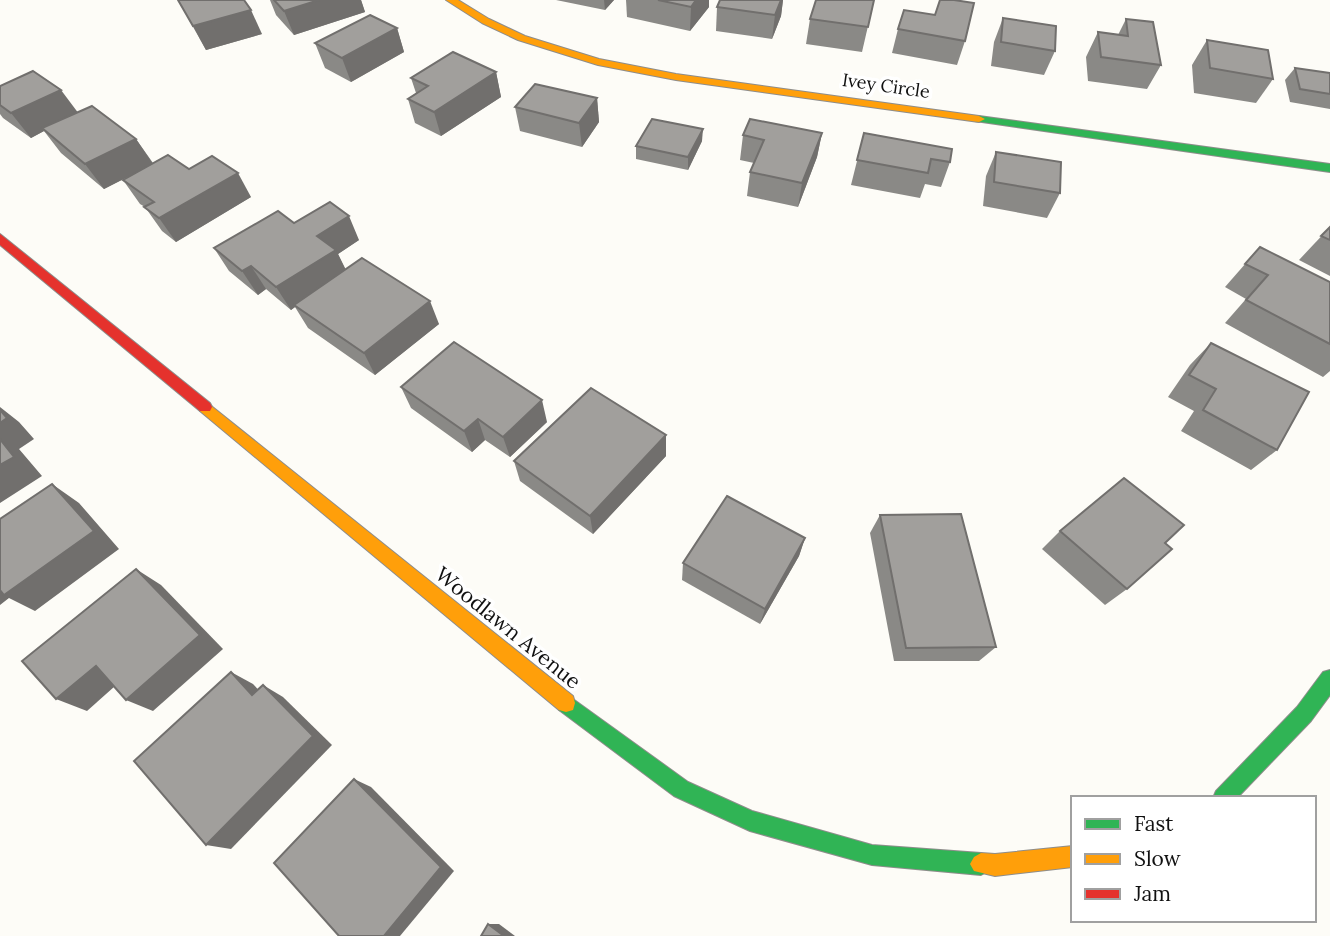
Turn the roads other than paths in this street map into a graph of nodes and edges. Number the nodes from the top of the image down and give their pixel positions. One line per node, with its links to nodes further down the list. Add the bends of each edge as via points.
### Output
1 (451, 0): 2 (street, Ivey Circle, via 511,37 635,71)
2 (1330, 167)
3 (0, 238): 6 (street, Woodlawn Avenue, via 595,727 681,789 750,821 872,855 995,865)
4 (1330, 679): 5 (street, via 1304,714)
5 (1225, 796)
6 (1071, 856)

